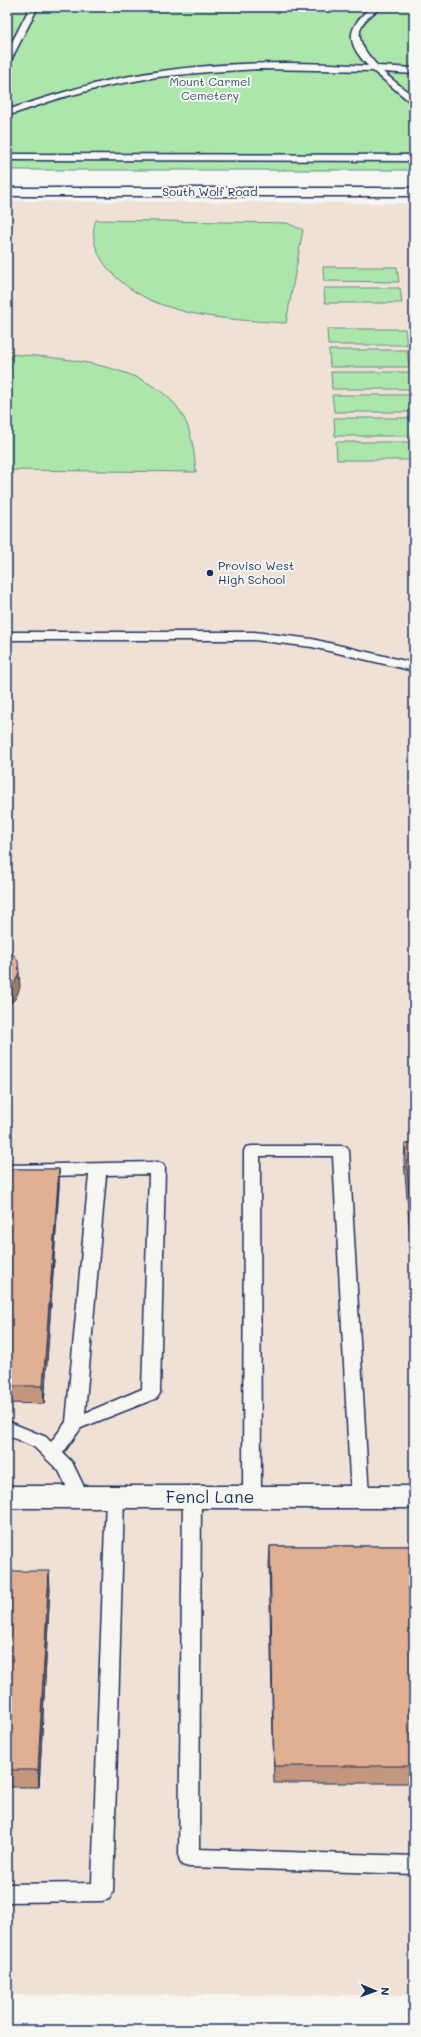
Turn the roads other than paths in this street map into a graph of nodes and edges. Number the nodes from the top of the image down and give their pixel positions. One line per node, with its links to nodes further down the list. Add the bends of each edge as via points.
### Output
1 (34, 7): 3 (lane)
2 (376, 7): 4 (lane, via 360,20 355,31 356,42 364,57)
3 (7, 60)
4 (376, 68): 5 (lane); 6 (lane); 7 (lane, via 257,67 158,73 106,84)
5 (414, 71)
6 (414, 102)
7 (7, 113)
8 (7, 157): 9 (lane)
9 (414, 158)
10 (7, 192): 11 (main road, South Wolf Road)
11 (414, 192)
12 (7, 636): 13 (lane, via 254,636 312,643)
13 (414, 667)
14 (98, 1169): 15 (lane); 16 (lane); 16 (lane, via 157,1168 151,1393)
15 (7, 1171)
16 (75, 1422): 18 (lane)
17 (7, 1428): 18 (lane, via 40,1442)
18 (52, 1454): 20 (lane, via 66,1466)
19 (7, 1497): 20 (main road, Fencl Lane)
20 (80, 1497): 21 (main road, Fencl Lane)
21 (114, 1497): 22 (main road, Fencl Lane); 27 (lane, via 102,1892)
22 (192, 1497): 23 (main road, Fencl Lane); 26 (lane, via 189,1858)
23 (252, 1497): 24 (main road, Fencl Lane); 24 (lane, via 252,1151 341,1151)
24 (360, 1497): 25 (main road, Fencl Lane)
25 (414, 1497)
26 (414, 1864)
27 (7, 1893)

